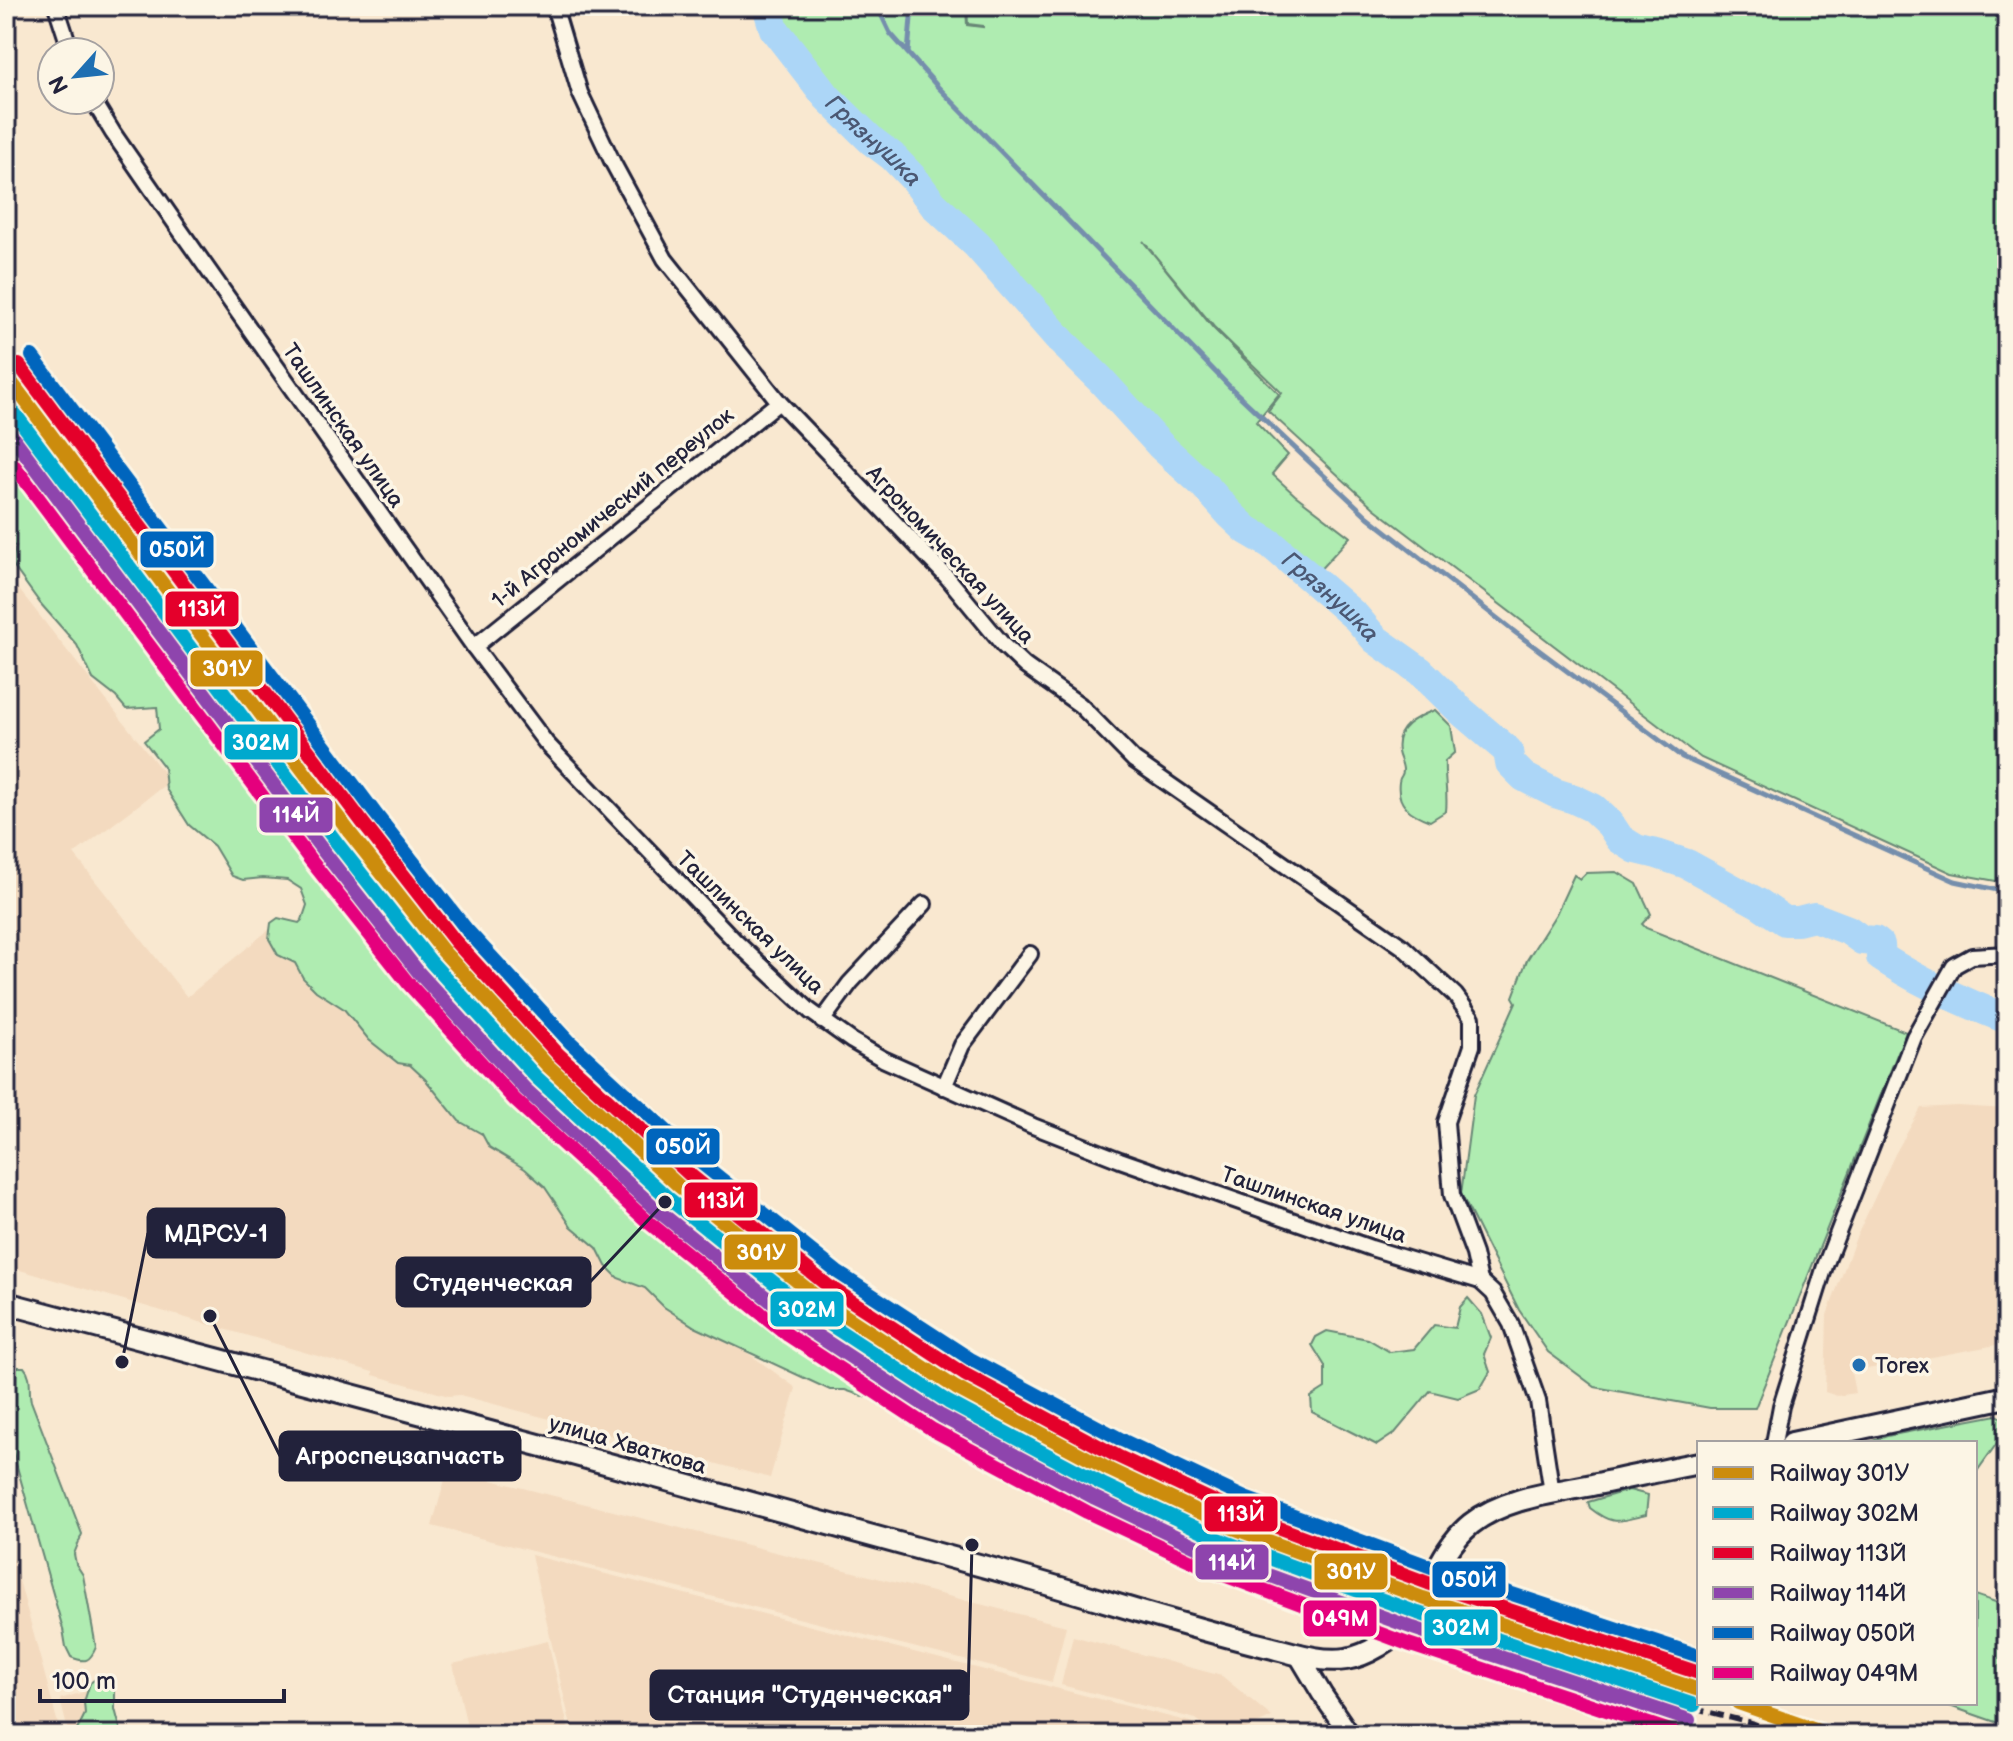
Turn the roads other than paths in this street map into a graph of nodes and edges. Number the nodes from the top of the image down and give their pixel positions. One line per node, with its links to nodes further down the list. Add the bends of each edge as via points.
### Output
1 (56, 6): 3 (street)
2 (554, 6): 5 (street, Агрономическая улица, via 580,93 665,259)
3 (66, 36)
4 (103, 116): 6 (street, Ташлинская улица)
5 (779, 402): 6 (street, 1-й Агрономический переулок); 12 (street, Агрономическая улица, via 1025,666 1080,705 1134,760 1403,947 1455,995 1472,1018 1472,1046 1446,1122 1452,1195)
6 (474, 647): 10 (street, Ташлинская улица, via 546,743 735,941)
7 (924, 904): 10 (street)
8 (1030, 954): 11 (street, via 962,1045)
9 (2007, 954): 15 (street, via 1972,956 1954,966 1914,1037 1825,1266)
10 (822, 1021): 11 (street, Ташлинская улица, via 883,1059)
11 (944, 1087): 12 (street, Ташлинская улица, via 1134,1165)
12 (1480, 1281): 18 (street, via 1511,1324 1538,1401)
13 (6, 1303): 19 (main road, улица Хваткова, via 497,1432)
14 (2007, 1397): 16 (main road)
15 (1774, 1441)
16 (1801, 1441)
17 (1697, 1463): 18 (main road, улица Хваткова)
18 (1552, 1493): 19 (main road, улица Хваткова, via 1497,1508 1470,1524 1448,1549 1419,1607 1387,1642 1350,1659)
19 (1298, 1654): 20 (street)
20 (1350, 1735)

